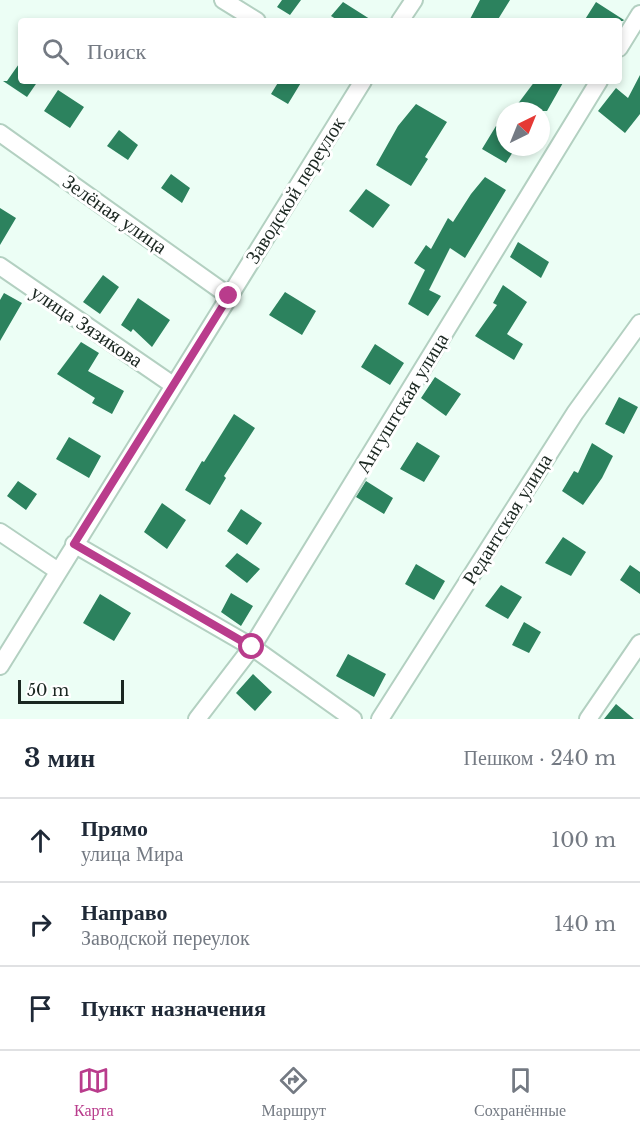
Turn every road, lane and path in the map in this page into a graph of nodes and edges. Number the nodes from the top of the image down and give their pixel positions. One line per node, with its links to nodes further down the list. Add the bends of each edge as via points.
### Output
1 (223, 0): 4 (street)
2 (414, 0): 5 (street)
3 (640, 14): 6 (street)
4 (252, 18)
5 (402, 18)
6 (622, 43)
7 (358, 84): 11 (street, Заводской переулок)
8 (597, 84): 18 (street, Ангуштская улица)
9 (0, 133): 11 (street, Зелёная улица)
10 (0, 266): 13 (street, улица Зязикова)
11 (229, 296): 13 (street, Заводской переулок)
12 (640, 322): 22 (street, Редантская улица, via 574,413)
13 (173, 385): 15 (street, Заводской переулок)
14 (0, 532): 16 (street)
15 (74, 544): 16 (street, Заводской переулок); 18 (street)
16 (57, 571): 19 (street, Заводской переулок)
17 (640, 644): 23 (street)
18 (252, 647): 20 (street, Ангуштская улица); 21 (street)
19 (0, 666)
20 (198, 719)
21 (353, 719)
22 (380, 719)
23 (588, 719)

